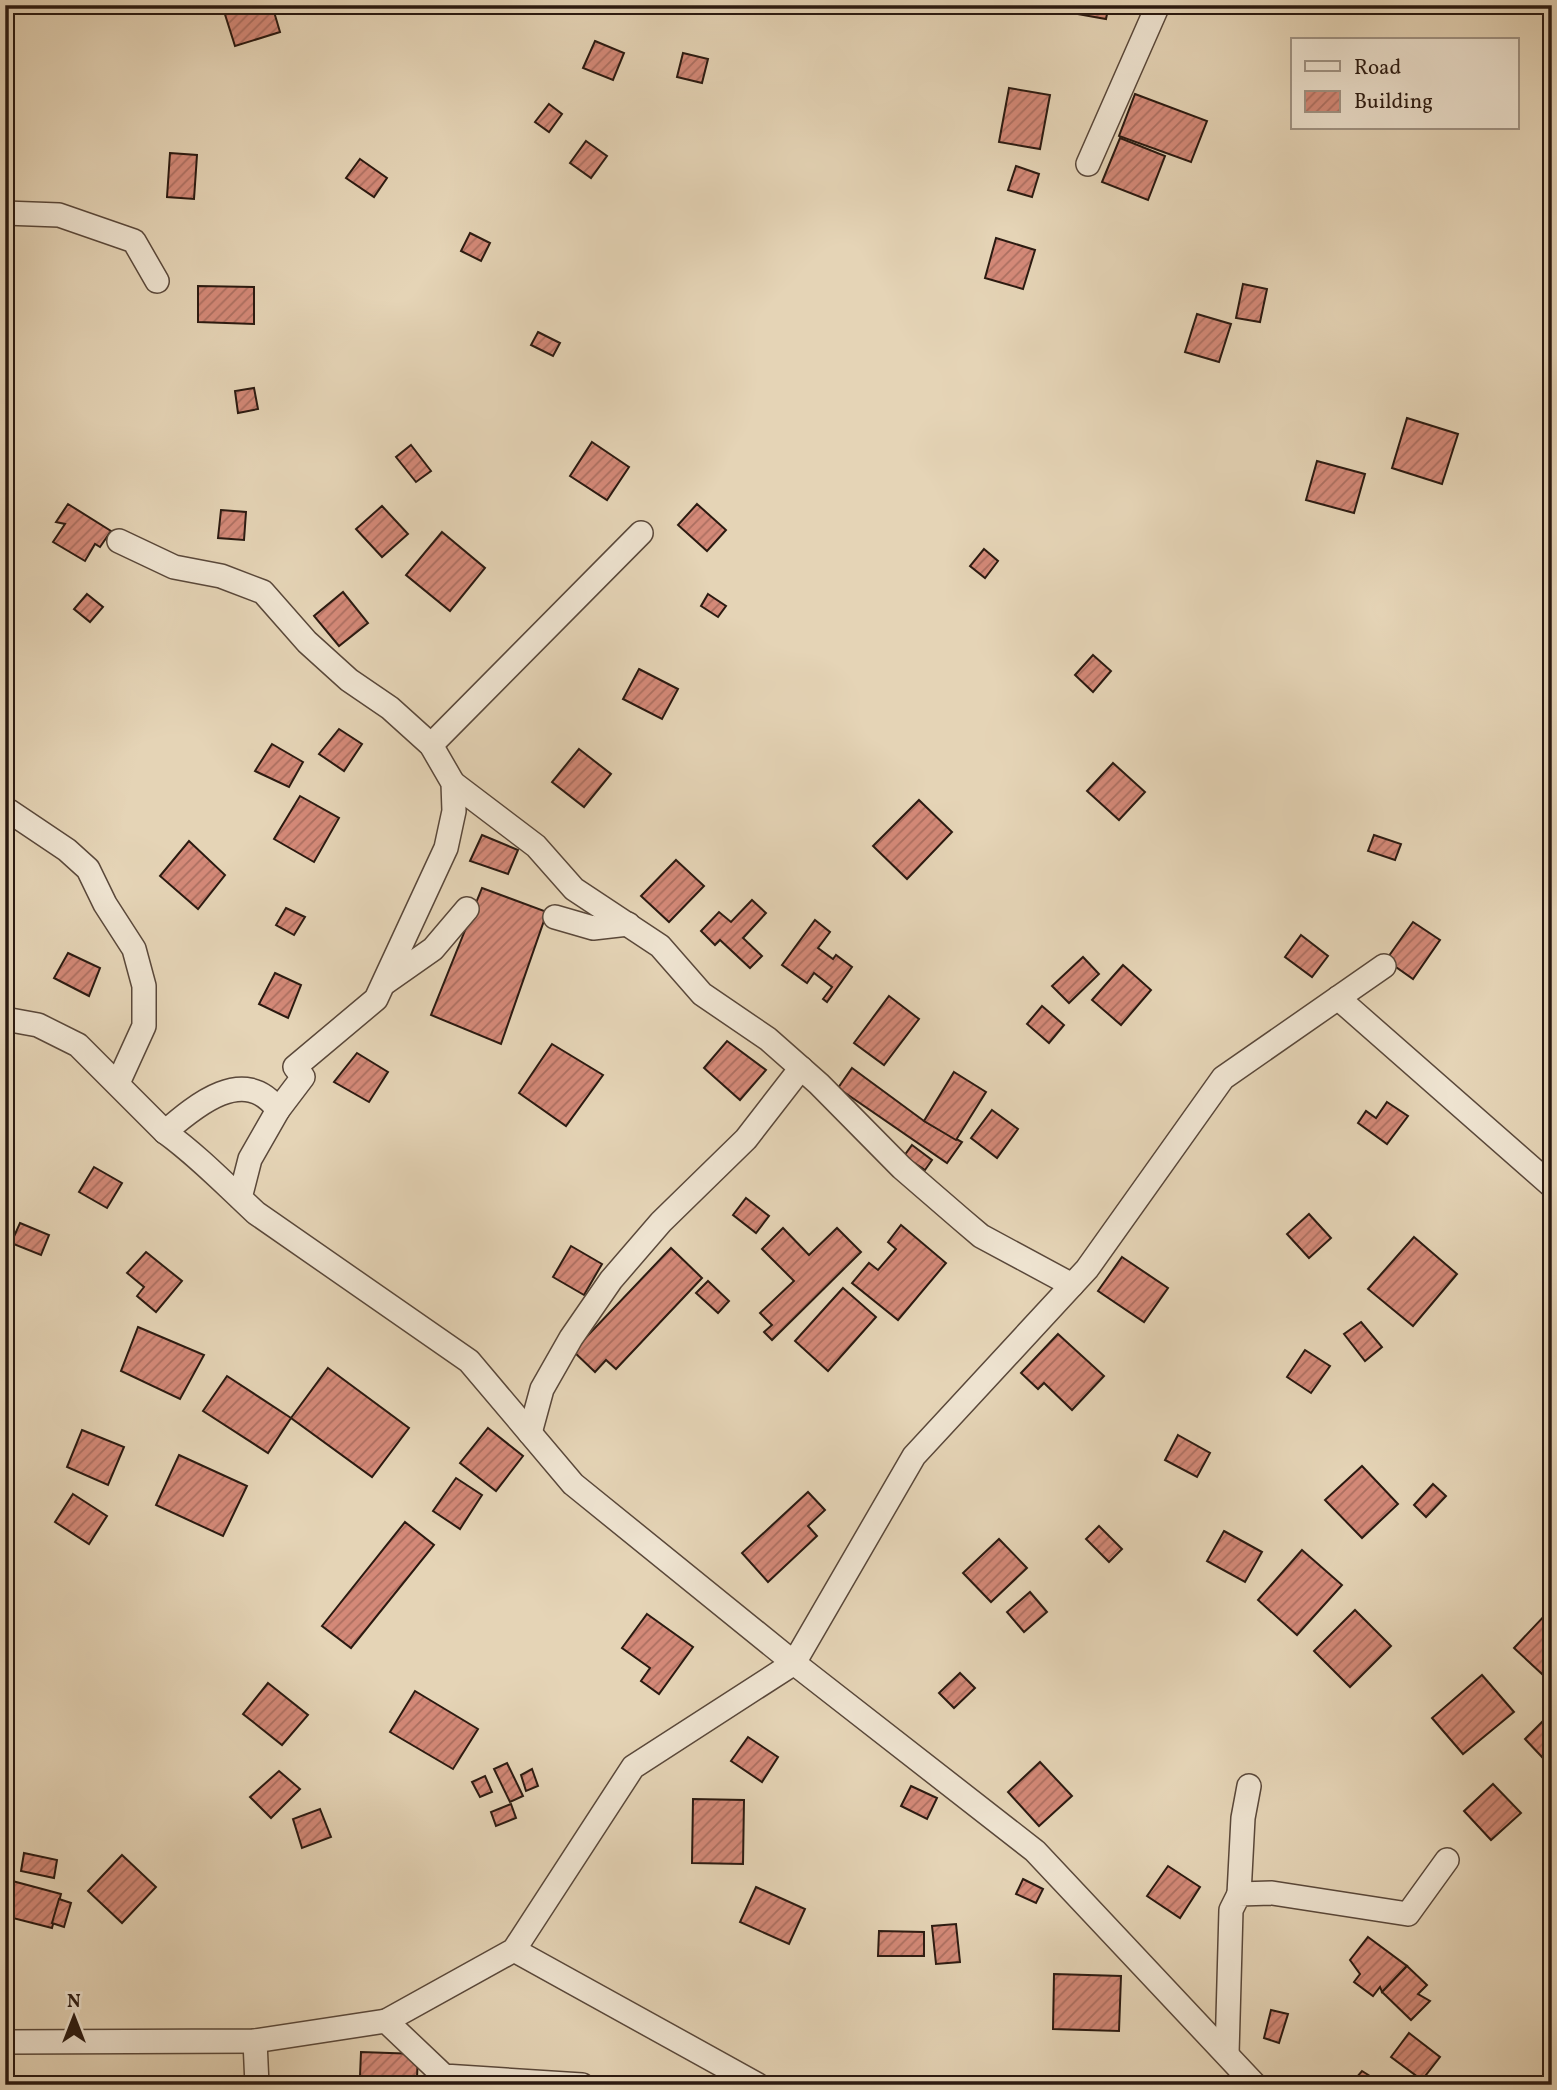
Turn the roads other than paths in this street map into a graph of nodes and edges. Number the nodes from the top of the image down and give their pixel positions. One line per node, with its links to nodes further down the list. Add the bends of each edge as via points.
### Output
1 (1158, 5): 2 (street)
2 (1088, 164)
3 (5, 213): 4 (street, via 59,215 134,241)
4 (157, 281)
5 (641, 533): 7 (street)
6 (119, 541): 7 (street, via 174,567 221,576 263,592 349,680 390,708)
7 (431, 745): 8 (street)
8 (453, 783): 12 (street, via 536,846 574,889); 14 (street, via 454,811 446,848)
9 (9, 811): 18 (street, via 88,869 134,949 144,986 144,1026)
10 (467, 909): 14 (street, via 433,949)
11 (555, 917): 12 (street, via 593,928)
12 (628, 924): 17 (street, via 660,946 702,994)
13 (1384, 966): 15 (street)
14 (384, 984): 19 (street, via 376,999 295,1067 303,1077)
15 (1338, 998): 21 (street); 23 (street, via 1223,1078)
16 (5, 1019): 18 (street, via 38,1025 78,1045)
17 (801, 1068): 23 (street, via 902,1168 981,1236); 24 (street, via 746,1139 661,1222 611,1280 570,1338 542,1389)
18 (118, 1083): 20 (street)
19 (278, 1110): 20 (street, via 255,1090 233,1090 209,1098); 22 (street, via 250,1159)
20 (165, 1132): 22 (street)
21 (1552, 1186)
22 (240, 1198): 24 (street, via 469,1361)
23 (1072, 1286): 25 (street, via 914,1456)
24 (530, 1433): 25 (street, via 573,1484)
25 (794, 1663): 29 (street, via 633,1767); 33 (street, via 1035,1851)
26 (1249, 1786): 28 (street)
27 (1447, 1860): 28 (street, via 1408,1914 1272,1893)
28 (1239, 1894): 33 (street, via 1231,1910)
29 (514, 1950): 30 (street); 36 (street)
30 (386, 2021): 31 (street); 35 (street, via 444,2076)
31 (255, 2041): 32 (street); 34 (street)
32 (5, 2042)
33 (1227, 2054): 37 (street)
34 (257, 2085)
35 (582, 2085)
36 (758, 2085)
37 (1255, 2085)

